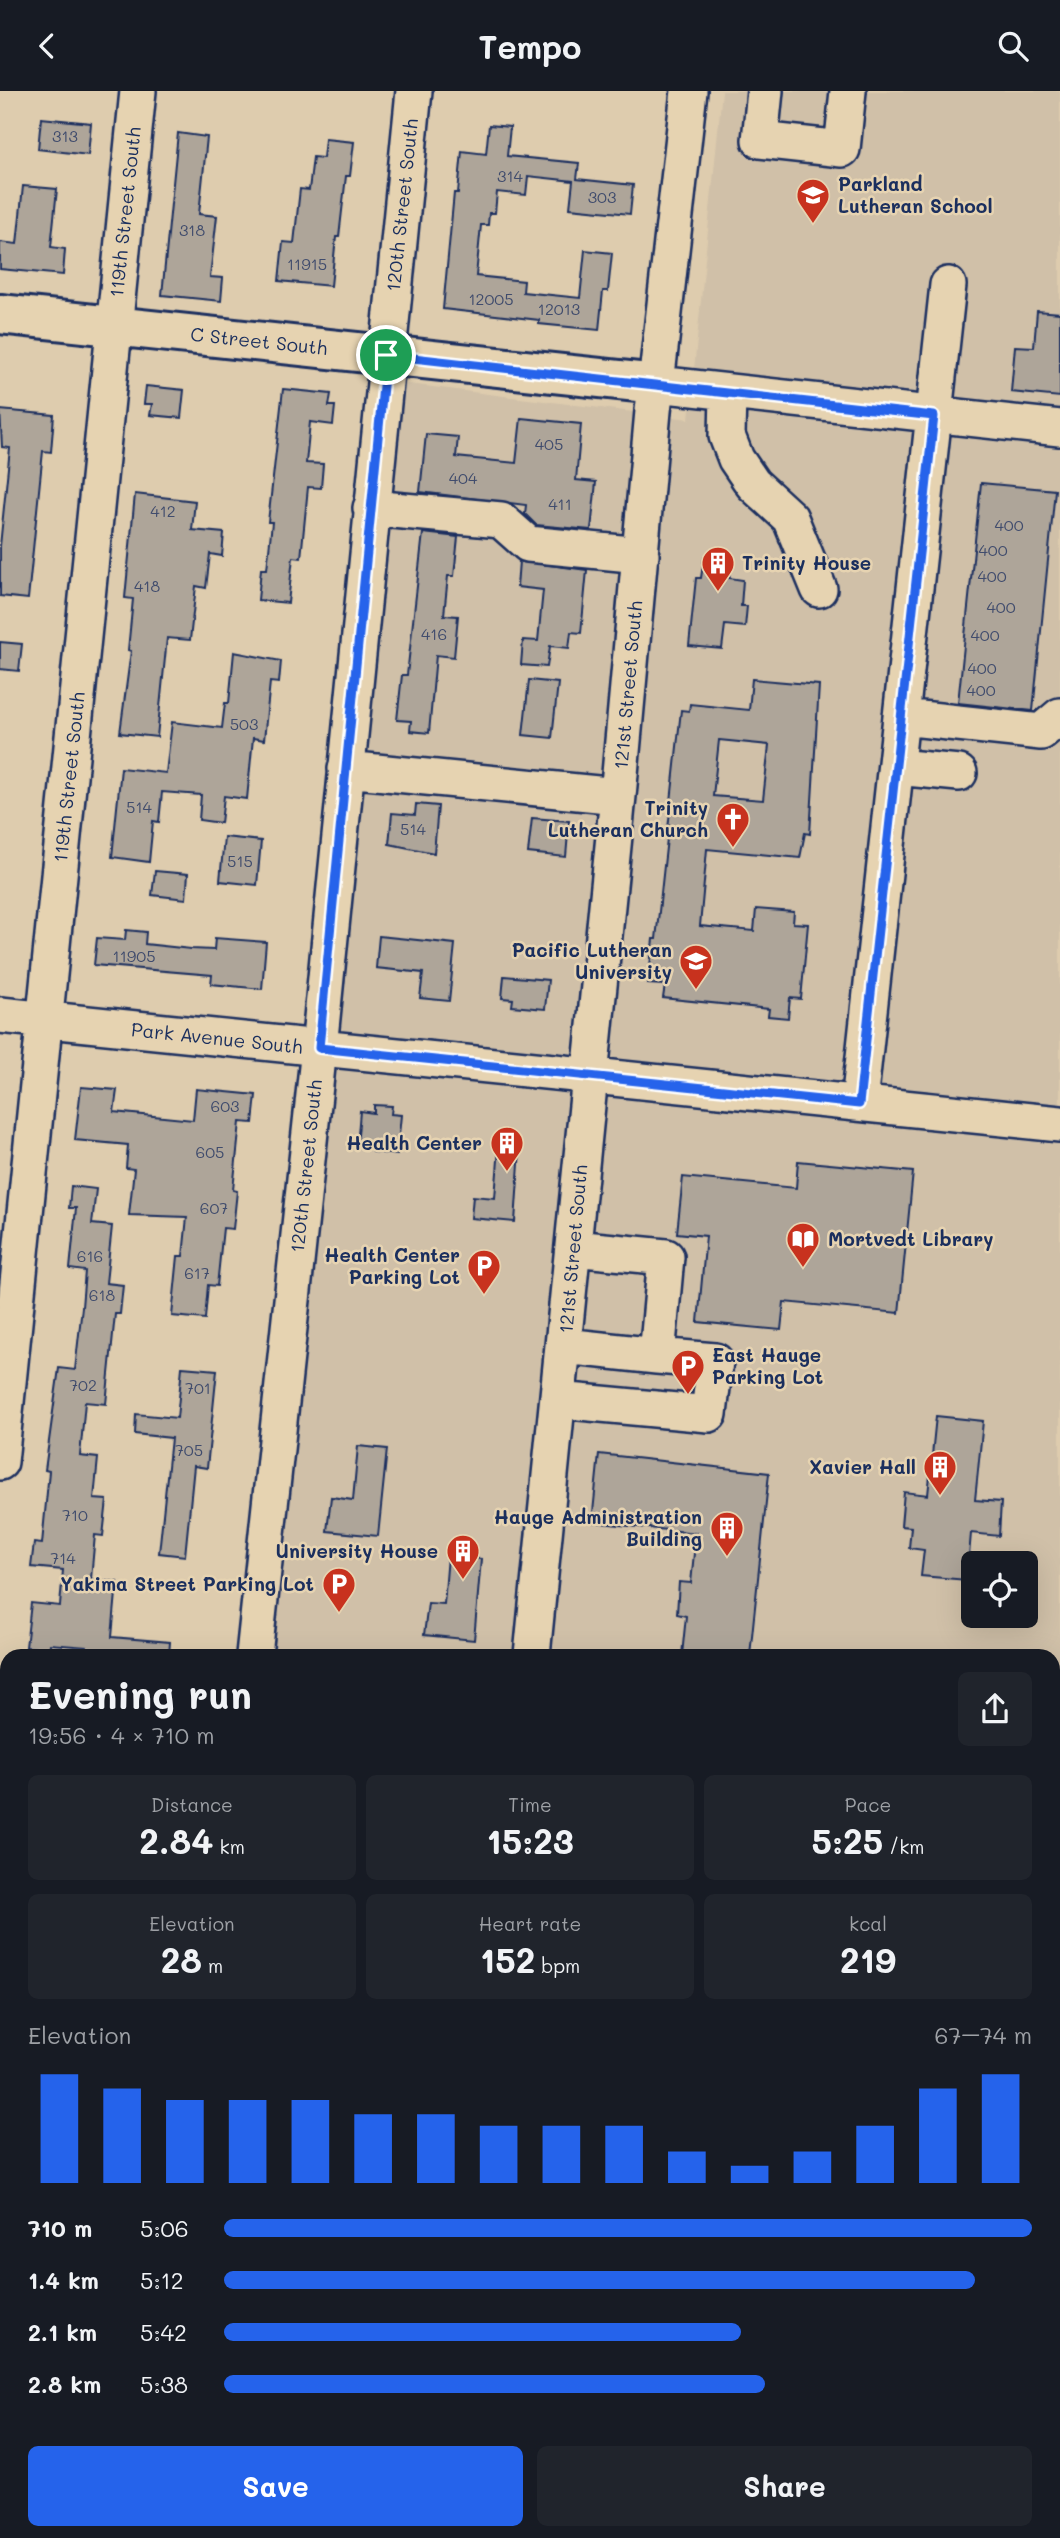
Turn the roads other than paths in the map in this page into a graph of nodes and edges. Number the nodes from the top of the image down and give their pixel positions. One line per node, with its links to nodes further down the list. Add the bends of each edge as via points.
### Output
1 (138, 91): 8 (street, 119th Street South)
2 (414, 91): 9 (street, 120th Street South)
3 (689, 91): 10 (street, 121st Street South)
4 (765, 91): 5 (street, via 760,140 842,149)
5 (848, 91)
6 (948, 285): 12 (street)
7 (0, 314): 8 (main road, C Street South)
8 (113, 325): 9 (main road, C Street South); 24 (street, 119th Street South)
9 (386, 355): 10 (main road, C Street South); 14 (street, 120th Street South)
10 (657, 384): 11 (street, C Street South); 15 (street, 121st Street South)
11 (728, 393): 12 (street, C Street South); 16 (street, via 727,436 736,459 753,484 790,518)
12 (934, 416): 13 (street, C Street South); 18 (street)
13 (1060, 428)
14 (371, 508): 15 (street, via 501,520 528,544); 20 (street, 120th Street South)
15 (640, 555): 22 (street, 121st Street South)
16 (819, 589)
17 (1060, 716): 18 (street, via 1041,732)
18 (902, 717): 19 (street)
19 (897, 767): 21 (street); 27 (street)
20 (346, 769): 22 (street); 25 (street, 120th Street South)
21 (959, 773)
22 (618, 796): 26 (street, 121st Street South)
23 (0, 1016): 24 (street, Park Avenue South)
24 (46, 1020): 25 (street, Park Avenue South); 33 (street, 119th Street South)
25 (319, 1048): 26 (street, Park Avenue South); 34 (street, 120th Street South)
26 (589, 1076): 27 (street, Park Avenue South); 29 (street, 121st Street South)
27 (859, 1104): 28 (street, Park Avenue South)
28 (1060, 1124)
29 (563, 1264): 30 (street, 121st Street South); 31 (street, via 666,1257)
30 (564, 1338): 31 (street); 32 (street, 121st Street South)
31 (657, 1356): 32 (street, via 715,1361 709,1414)
32 (570, 1401): 35 (street, 121st Street South)
33 (0, 1462)
34 (255, 1649)
35 (533, 1649)

